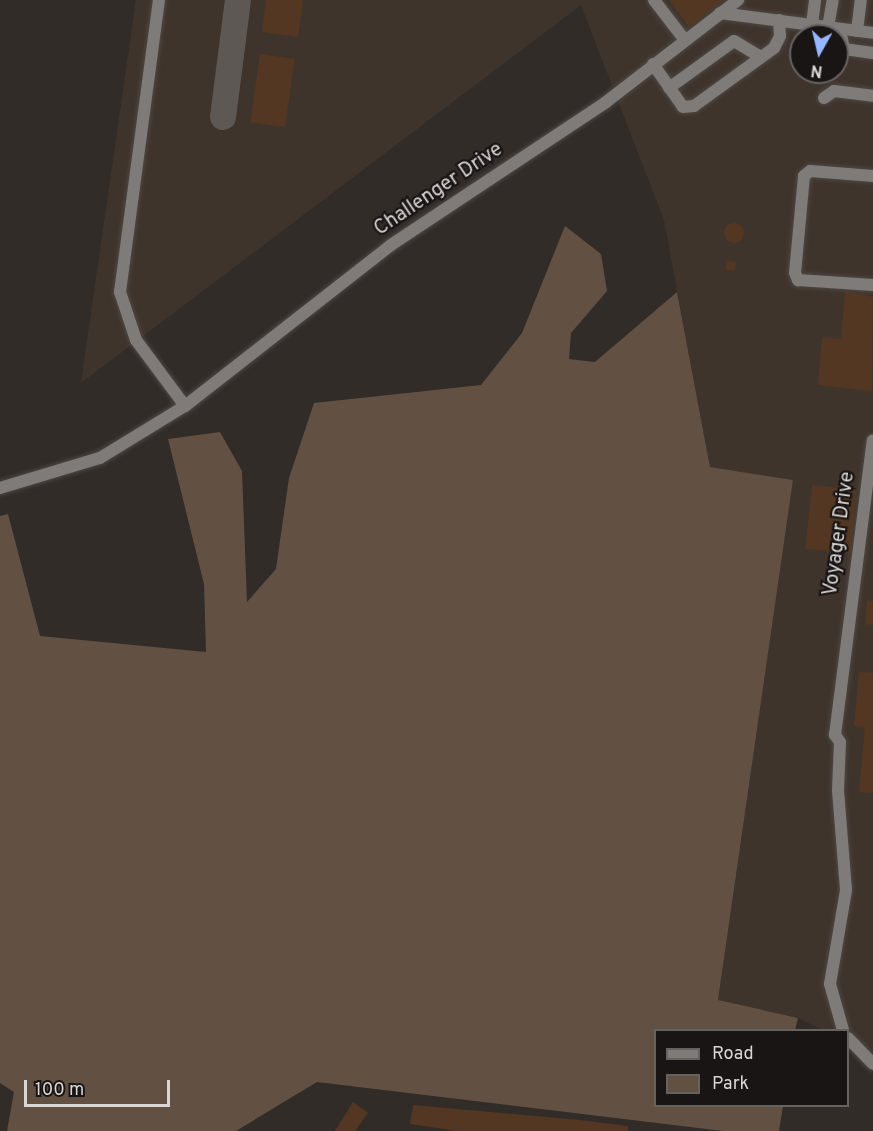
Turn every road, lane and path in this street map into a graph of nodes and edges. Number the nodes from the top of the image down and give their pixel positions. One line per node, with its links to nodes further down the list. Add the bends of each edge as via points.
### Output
1 (159, 0): 25 (street, via 120,292 136,340)
2 (654, 0): 15 (street)
3 (738, 0): 7 (street, Challenger Drive)
4 (815, 0): 10 (street)
5 (833, 0): 11 (street)
6 (861, 0): 13 (street)
7 (720, 13): 8 (street); 15 (street, Challenger Drive)
8 (779, 20): 9 (street); 18 (street, via 780,36)
9 (805, 24)
10 (812, 24)
11 (834, 24)
12 (849, 30): 13 (street)
13 (857, 31): 14 (street)
14 (873, 33)
15 (684, 39): 19 (street, Challenger Drive)
16 (849, 49): 17 (street)
17 (873, 53)
18 (761, 57): 20 (street, via 734,41); 20 (street, via 694,106 683,107)
19 (653, 64): 20 (street); 25 (street, Challenger Drive, via 606,102 391,245)
20 (669, 88)
21 (873, 96): 22 (street, via 834,91)
22 (824, 99)
23 (873, 176): 24 (street, via 810,171 804,176 795,273 798,280)
24 (873, 285)
25 (185, 406): 27 (street, Challenger Drive, via 100,458)
26 (873, 440): 28 (street, Voyager Drive, via 845,633 835,735 840,742 838,790 846,890 830,984)
27 (0, 488)
28 (843, 1029)
29 (849, 1039): 30 (street)
30 (873, 1065)

